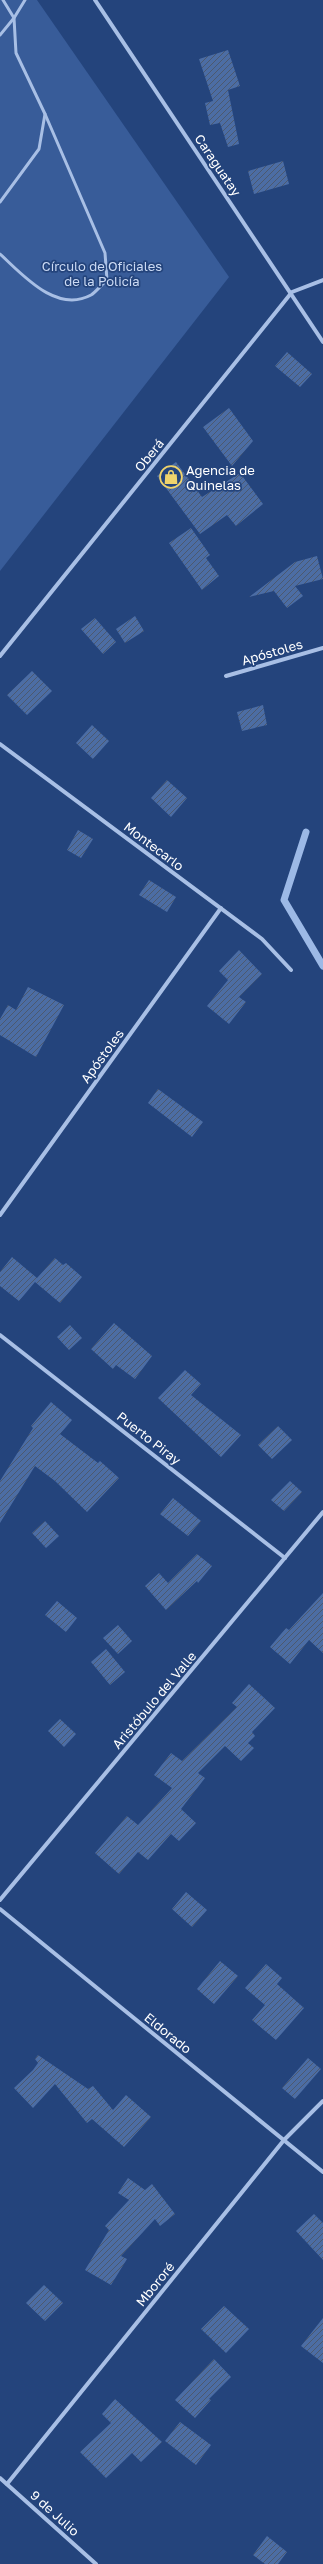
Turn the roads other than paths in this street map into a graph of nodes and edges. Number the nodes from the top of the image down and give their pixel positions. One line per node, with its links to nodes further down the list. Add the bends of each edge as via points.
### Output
1 (3, 0): 4 (lane)
2 (24, 0): 4 (lane)
3 (95, 0): 10 (street, Caraguatay)
4 (14, 18): 5 (lane); 6 (lane, via 16,53)
5 (0, 35)
6 (45, 114): 7 (lane, via 39,150); 8 (lane, via 105,253 107,280 90,295 68,300 41,291)
7 (0, 202)
8 (0, 254)
9 (323, 280): 10 (street)
10 (292, 292): 11 (street, Caraguatay); 13 (street, Oberá)
11 (323, 342)
12 (323, 648): 14 (street, Apóstoles)
13 (0, 656)
14 (226, 676)
15 (0, 744): 16 (street, Montecarlo)
16 (221, 908): 17 (street, Montecarlo, via 262,939); 18 (street, Apóstoles)
17 (291, 970)
18 (0, 1215)
19 (0, 1335): 21 (street, Puerto Piray)
20 (323, 1512): 21 (street, Aristóbulo del Valle)
21 (285, 1558): 22 (street, Aristóbulo del Valle)
22 (0, 1900)
23 (0, 1910): 25 (street, Eldorado)
24 (323, 2101): 25 (street, Mbororé)
25 (284, 2140): 26 (street, Eldorado); 28 (street, Mbororé)
26 (323, 2172)
27 (0, 2478): 28 (street, 9 de Julio)
28 (7, 2484): 29 (street, 9 de Julio)
29 (96, 2564)

